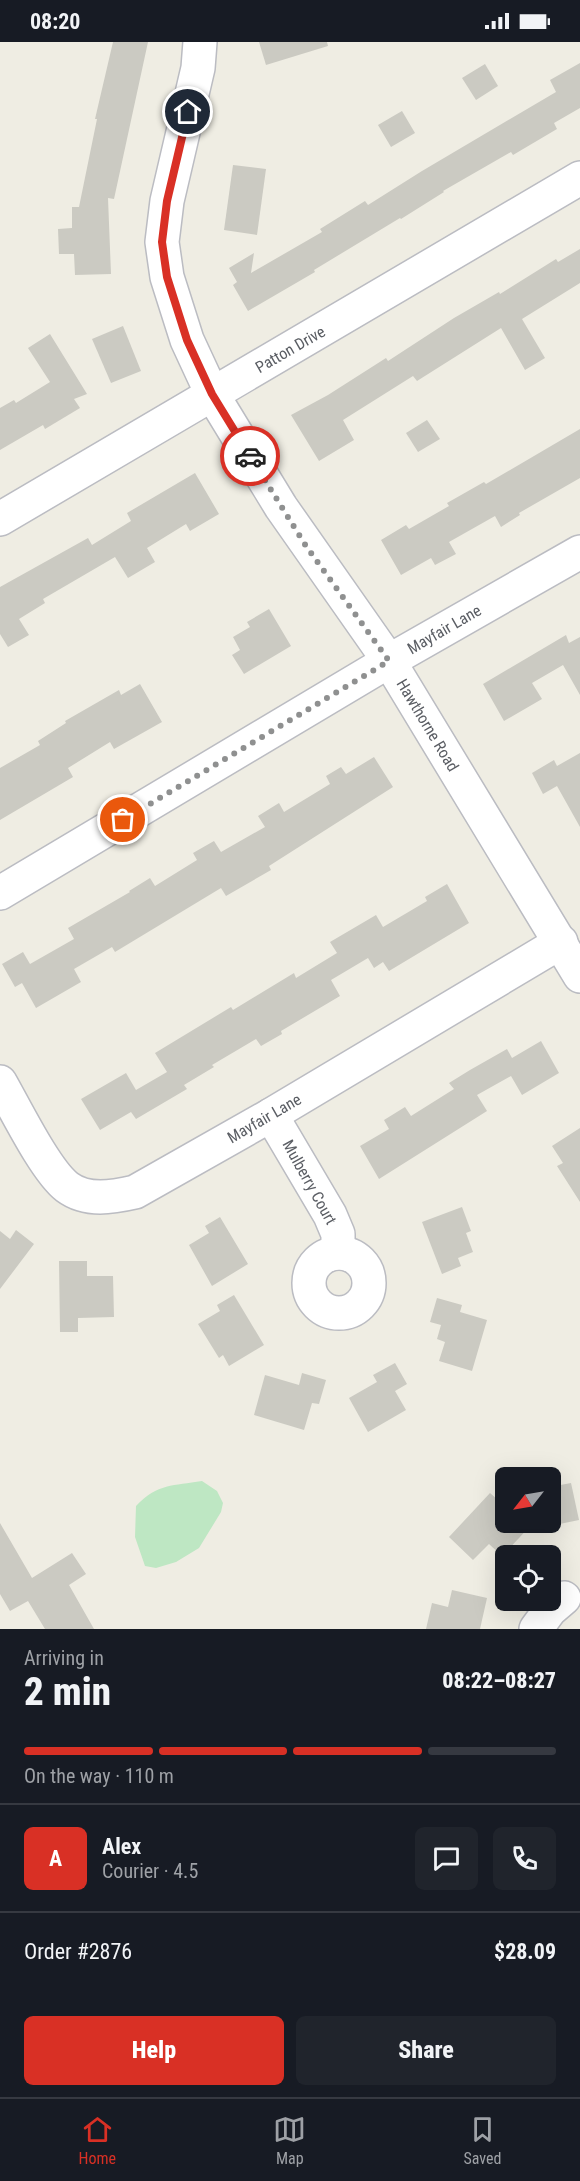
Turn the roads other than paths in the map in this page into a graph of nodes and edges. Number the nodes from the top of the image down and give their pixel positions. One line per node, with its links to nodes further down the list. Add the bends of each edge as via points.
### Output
1 (200, 42): 3 (street, Hawthorne Road, via 162,242 167,277 187,340)
2 (580, 178): 3 (street, Patton Drive)
3 (212, 394): 4 (street, Patton Drive); 6 (street, Hawthorne Road, via 300,536)
4 (0, 519)
5 (580, 552): 6 (street, Mayfair Lane)
6 (389, 661): 7 (street, Mayfair Lane); 8 (street, Hawthorne Road)
7 (0, 893)
8 (561, 942): 9 (street, Hawthorne Road); 11 (street, Mayfair Lane)
9 (580, 976)
10 (0, 1082): 11 (street, Mayfair Lane, via 51,1170 68,1188 88,1196 110,1198 135,1192)
11 (271, 1115): 12 (street, Mulberry Court, via 330,1215 338,1234)
12 (338, 1253)
13 (564, 1598): 14 (street)
14 (536, 1629)

